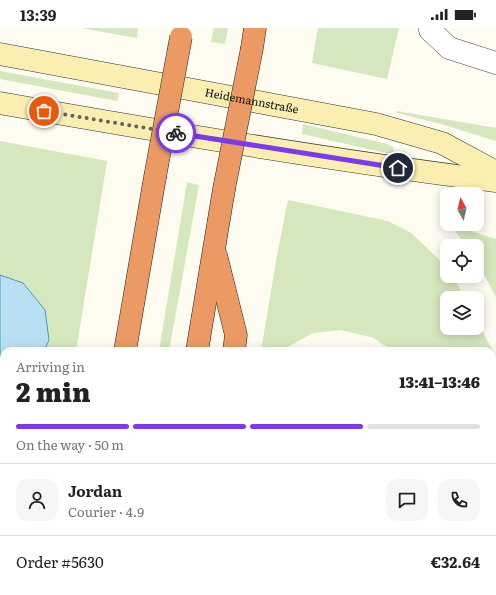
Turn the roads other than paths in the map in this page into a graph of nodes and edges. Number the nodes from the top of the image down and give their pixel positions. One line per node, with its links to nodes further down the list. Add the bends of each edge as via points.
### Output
1 (430, 28): 5 (street, via 449,48)
2 (182, 32): 10 (highway, bridge)
3 (254, 38): 9 (highway, bridge)
4 (0, 54): 7 (main road, Heidemannstraße, via 376,124 442,143)
5 (496, 63)
6 (0, 103): 8 (main road, via 118,124)
7 (496, 172)
8 (496, 181)
9 (214, 248): 11 (highway); 12 (highway, via 236,335)
10 (126, 347)
11 (198, 347)
12 (234, 347)

